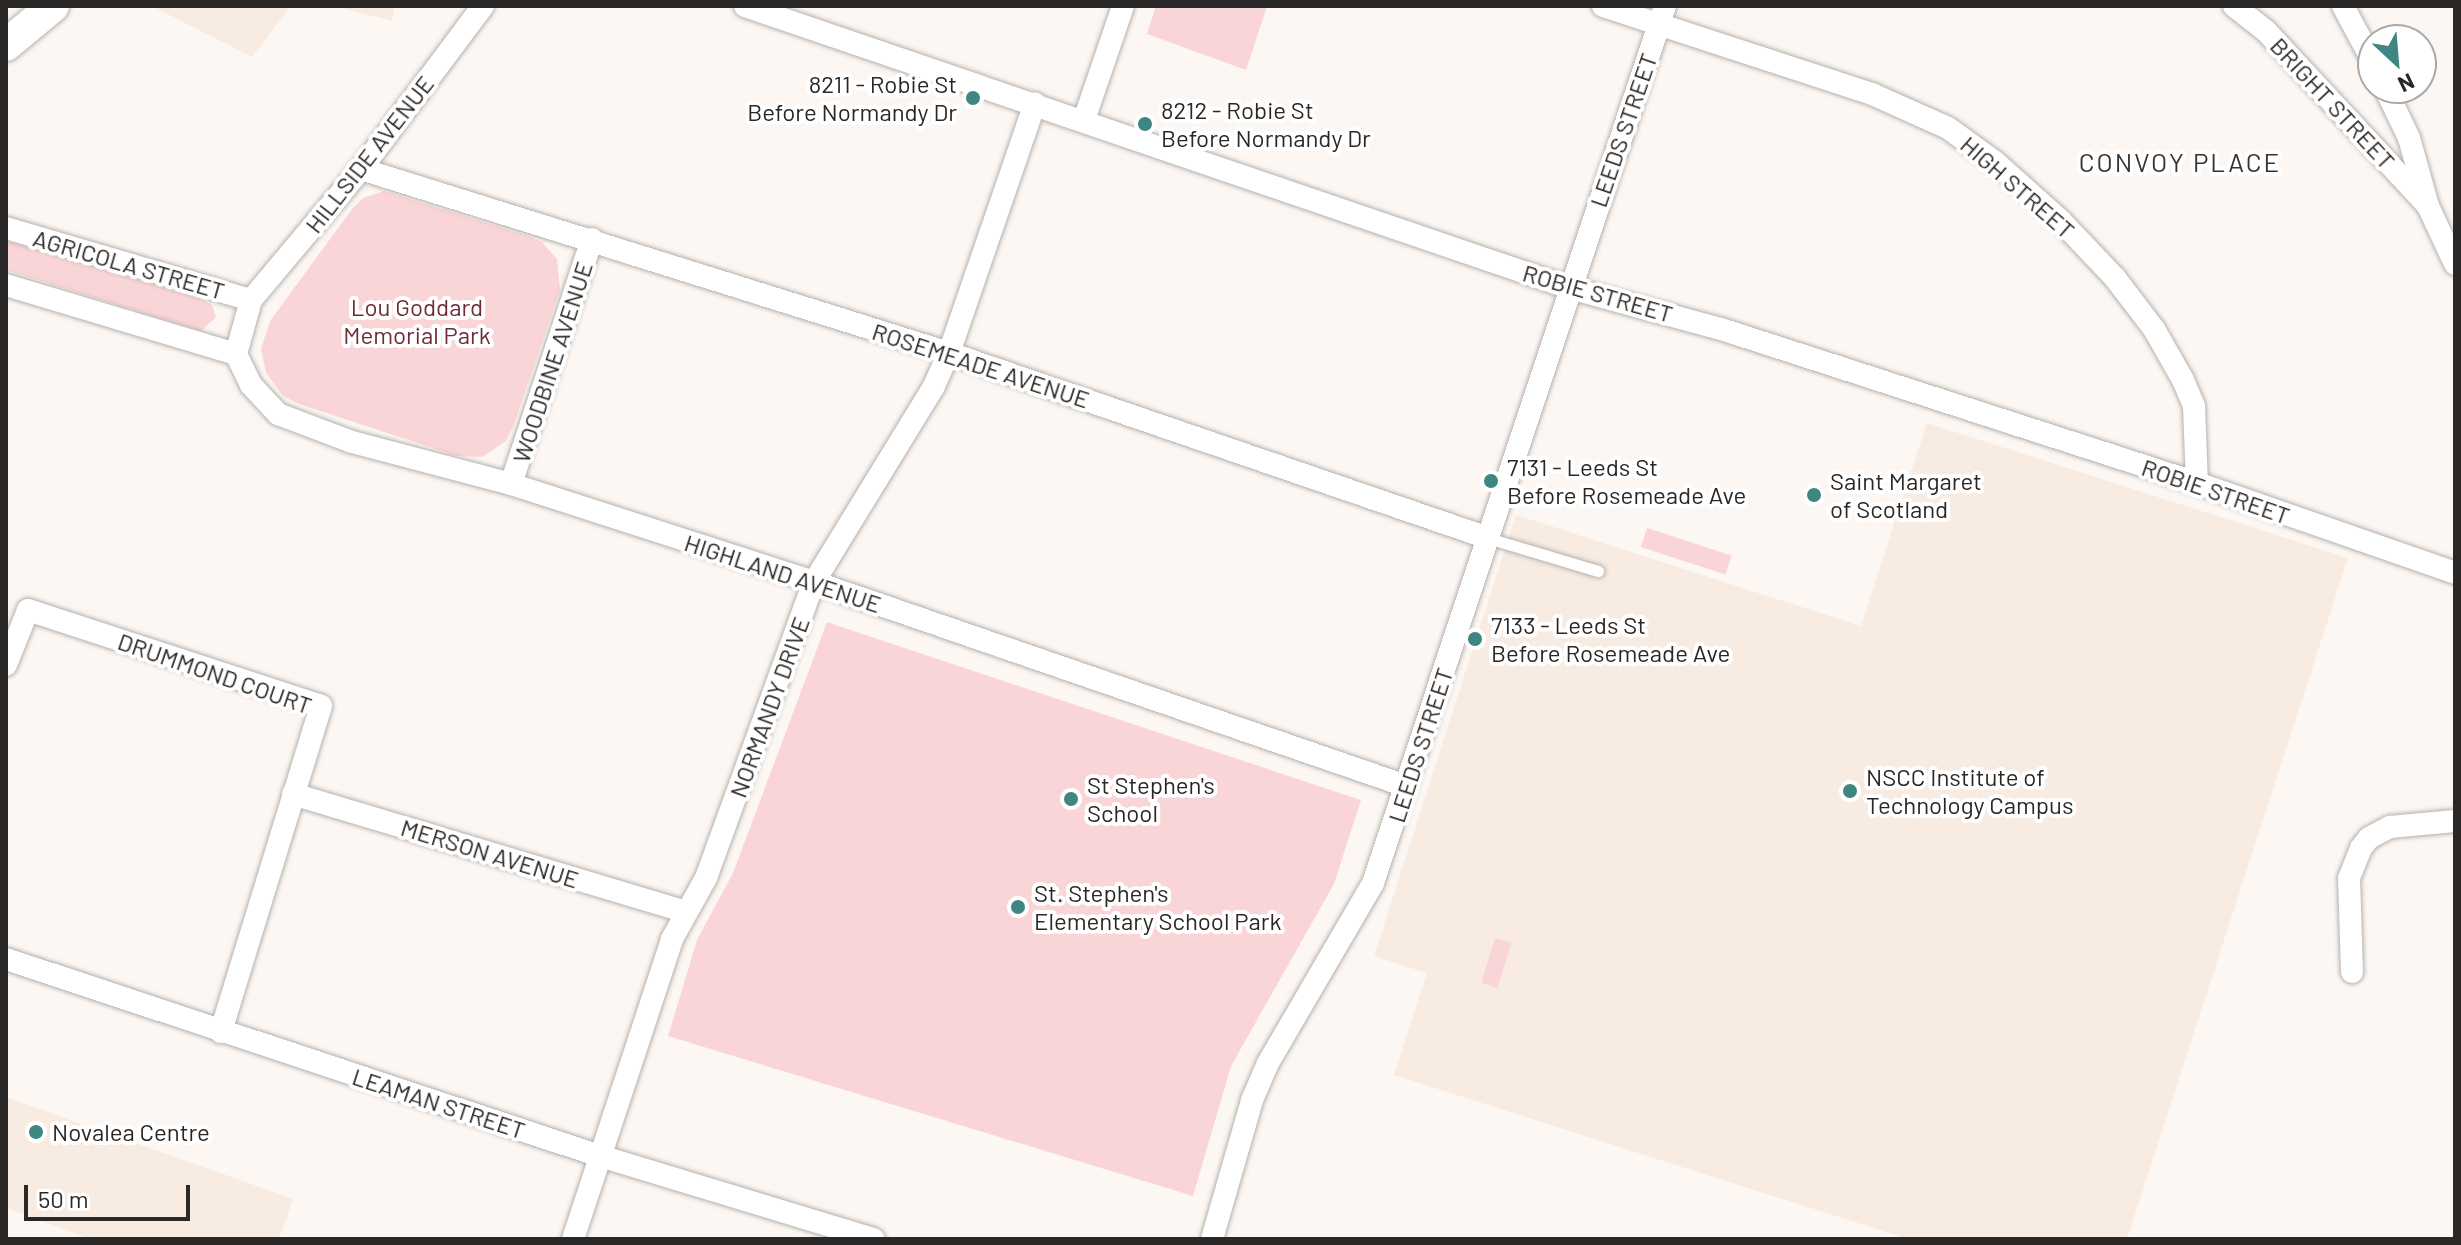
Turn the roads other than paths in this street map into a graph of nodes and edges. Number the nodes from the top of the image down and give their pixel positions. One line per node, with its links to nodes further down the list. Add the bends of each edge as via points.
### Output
1 (53, 6): 10 (main road)
2 (483, 6): 14 (street, HILLSIDE AVENUE)
3 (745, 6): 11 (street, ROBIE STREET)
4 (1123, 6): 13 (street)
5 (1603, 6): 8 (street, HIGH STREET)
6 (2234, 6): 15 (street, BRIGHT STREET, via 2266,31)
7 (2343, 6): 9 (street)
8 (1662, 15): 20 (street, LEEDS STREET); 24 (street, HIGH STREET, via 1872,94 1948,128 1995,162 2061,221 2154,329 2194,406)
9 (2357, 32)
10 (6, 45)
11 (1035, 103): 13 (street, ROBIE STREET); 22 (street, NORMANDY DRIVE)
12 (2393, 104): 15 (street, via 2409,138)
13 (1084, 120): 20 (street, ROBIE STREET)
14 (361, 169): 17 (street, ROSEMEADE AVENUE); 21 (street, HILLSIDE AVENUE)
15 (2428, 206): 18 (street)
16 (6, 228): 21 (street, AGRICOLA STREET)
17 (592, 239): 22 (street, ROSEMEADE AVENUE); 25 (street, WOODBINE AVENUE)
18 (2455, 264)
19 (6, 285): 23 (street)
20 (1570, 288): 24 (street, ROBIE STREET, via 1721,329); 26 (street, LEEDS STREET)
21 (251, 300): 23 (street)
22 (949, 353): 26 (street, ROSEMEADE AVENUE); 29 (street, NORMANDY DRIVE)
23 (236, 354): 25 (street, HIGHLAND AVENUE, via 251,385 278,414 352,442)
24 (2197, 483): 28 (street, ROBIE STREET)
25 (511, 484): 29 (street, HIGHLAND AVENUE)
26 (1488, 538): 27 (lane, ROSEMEADE AVENUE); 31 (street, LEEDS STREET)
27 (1598, 571)
28 (2455, 573)
29 (814, 582): 31 (street, HIGHLAND AVENUE); 34 (street, NORMANDY DRIVE, via 706,878)
30 (6, 665): 32 (street, DRUMMOND COURT, via 28,610 321,706)
31 (1406, 786): 41 (street, LEEDS STREET, via 1373,883 1268,1063 1252,1100)
32 (293, 794): 34 (street, MERSON AVENUE); 37 (street, DRUMMOND COURT)
33 (2455, 821): 36 (street, via 2390,827 2361,848 2349,878)
34 (687, 912): 38 (street, NORMANDY DRIVE, via 672,939)
35 (6, 959): 37 (street, LEAMAN STREET)
36 (2352, 972)
37 (221, 1032): 38 (street, LEAMAN STREET)
38 (600, 1156): 39 (street, NORMANDY DRIVE); 40 (street, LEAMAN STREET)
39 (573, 1239)
40 (874, 1239)
41 (1212, 1239)

